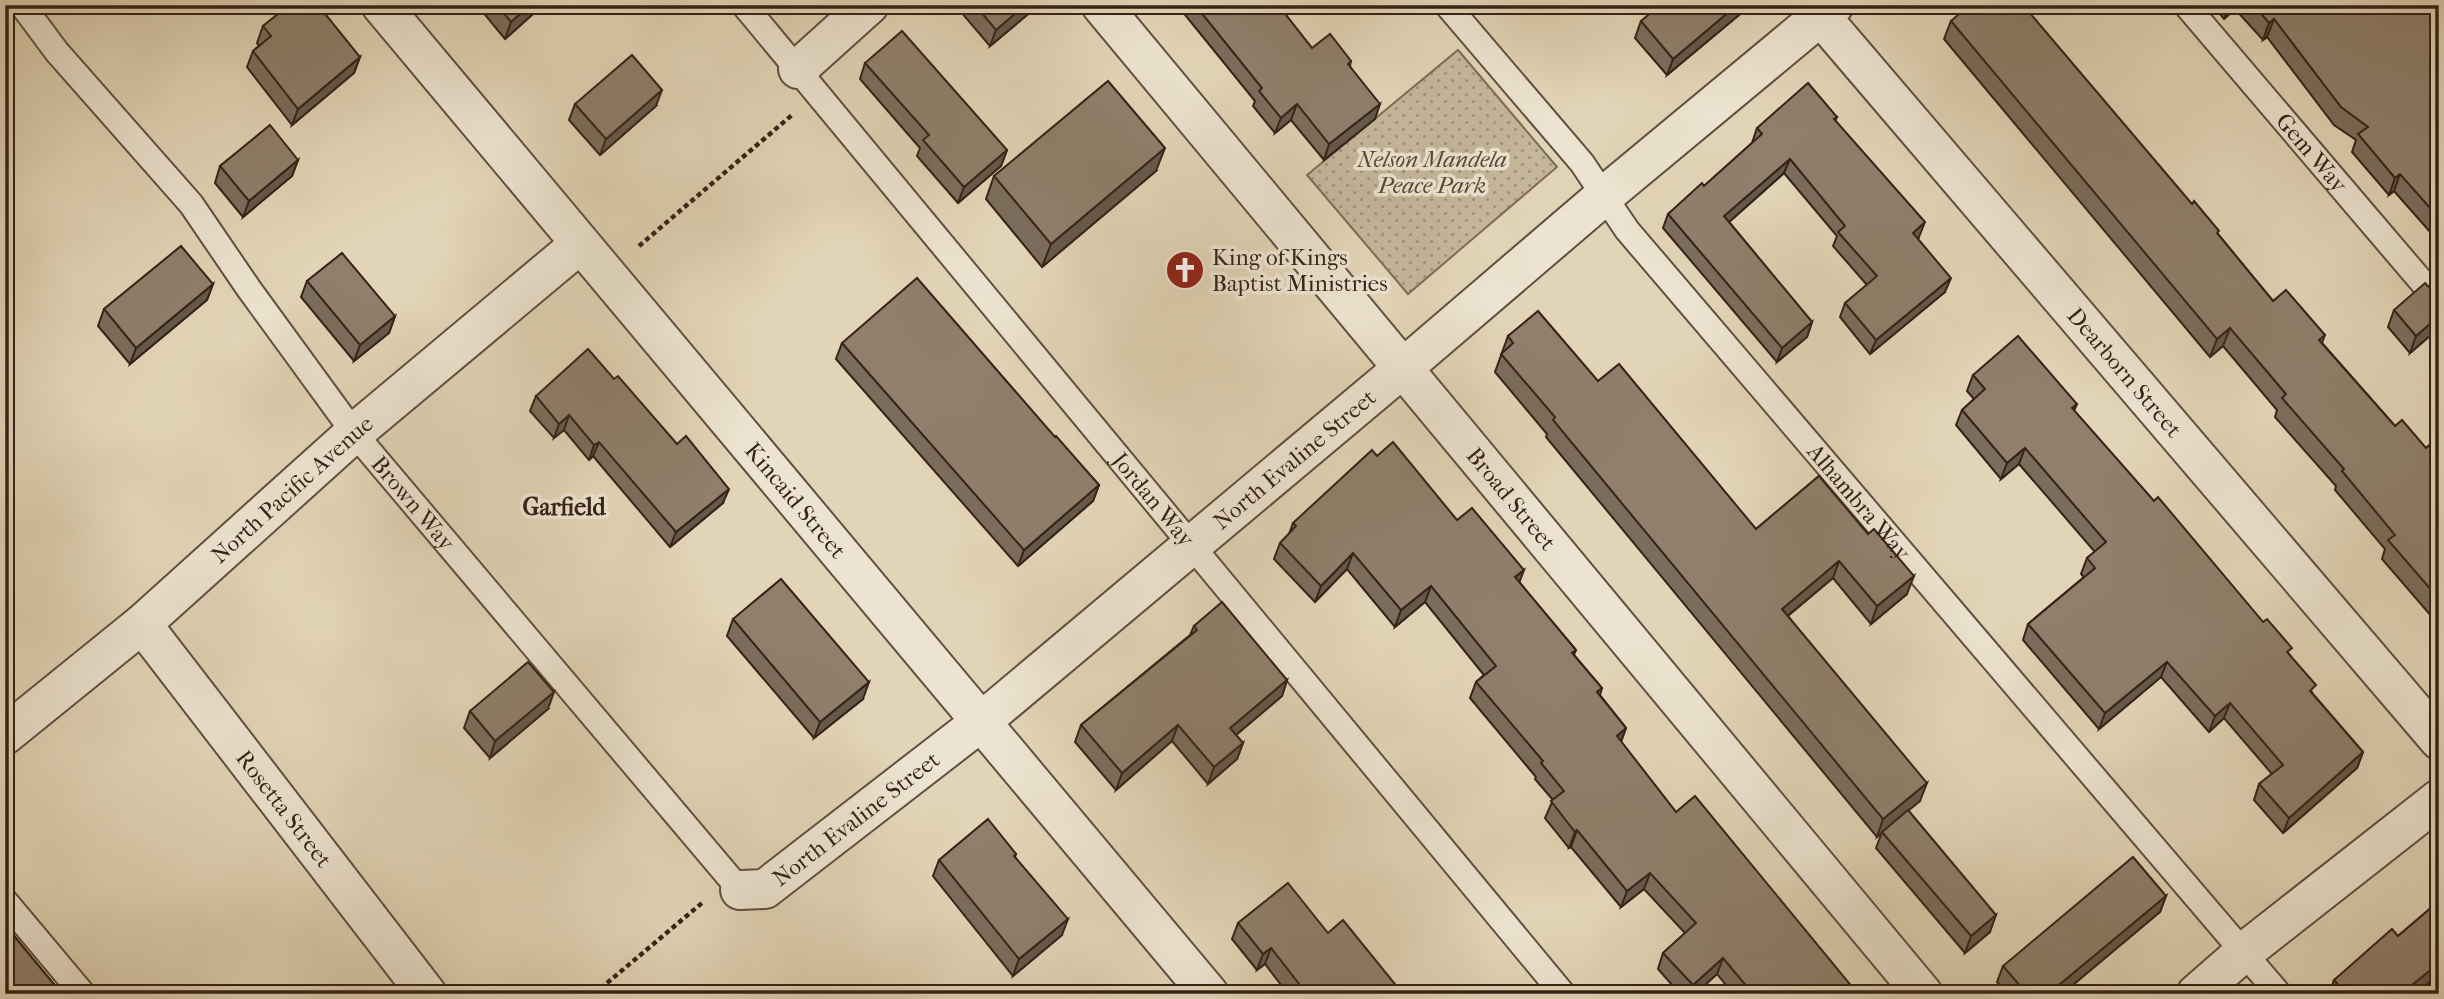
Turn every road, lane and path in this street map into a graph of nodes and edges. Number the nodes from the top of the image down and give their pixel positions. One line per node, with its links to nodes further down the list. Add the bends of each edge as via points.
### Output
1 (22, 5): 16 (lane, Brown Way, via 57,52 191,204)
2 (381, 5): 12 (street, Kincaid Street)
3 (744, 5): 9 (lane, Jordan Way)
4 (869, 5): 9 (street)
5 (1101, 5): 15 (street, Broad Street)
6 (1447, 5): 11 (lane, Alhambra Way, via 1582,163)
7 (2186, 5): 14 (lane, Gem Way)
8 (1822, 9): 11 (street, North Evaline Street); 21 (street, Dearborn Street)
9 (798, 69): 17 (lane, Jordan Way)
10 (786, 120): 13 (path)
11 (1604, 196): 15 (street, North Evaline Street); 25 (lane, Alhambra Way, via 1627,230)
12 (580, 244): 16 (street, North Pacific Avenue); 19 (street, Kincaid Street)
13 (635, 249)
14 (2439, 302)
15 (1403, 368): 17 (street, North Evaline Street); 31 (street, Broad Street)
16 (354, 433): 18 (street, North Pacific Avenue); 23 (lane, Brown Way)
17 (1191, 546): 19 (street, North Evaline Street); 30 (lane, Jordan Way)
18 (142, 624): 20 (street, North Pacific Avenue); 27 (street, Rosetta Street)
19 (982, 721): 23 (street, North Evaline Street, via 765,889); 29 (street, Kincaid Street)
20 (5, 735)
21 (2439, 740)
22 (2439, 799): 25 (street)
23 (723, 895): 28 (path)
24 (5, 901): 26 (lane)
25 (2244, 953): 32 (street); 33 (lane, Alhambra Way)
26 (83, 994)
27 (427, 994)
28 (594, 994)
29 (1209, 994)
30 (1563, 994)
31 (1923, 994)
32 (2196, 994)
33 (2279, 994)

